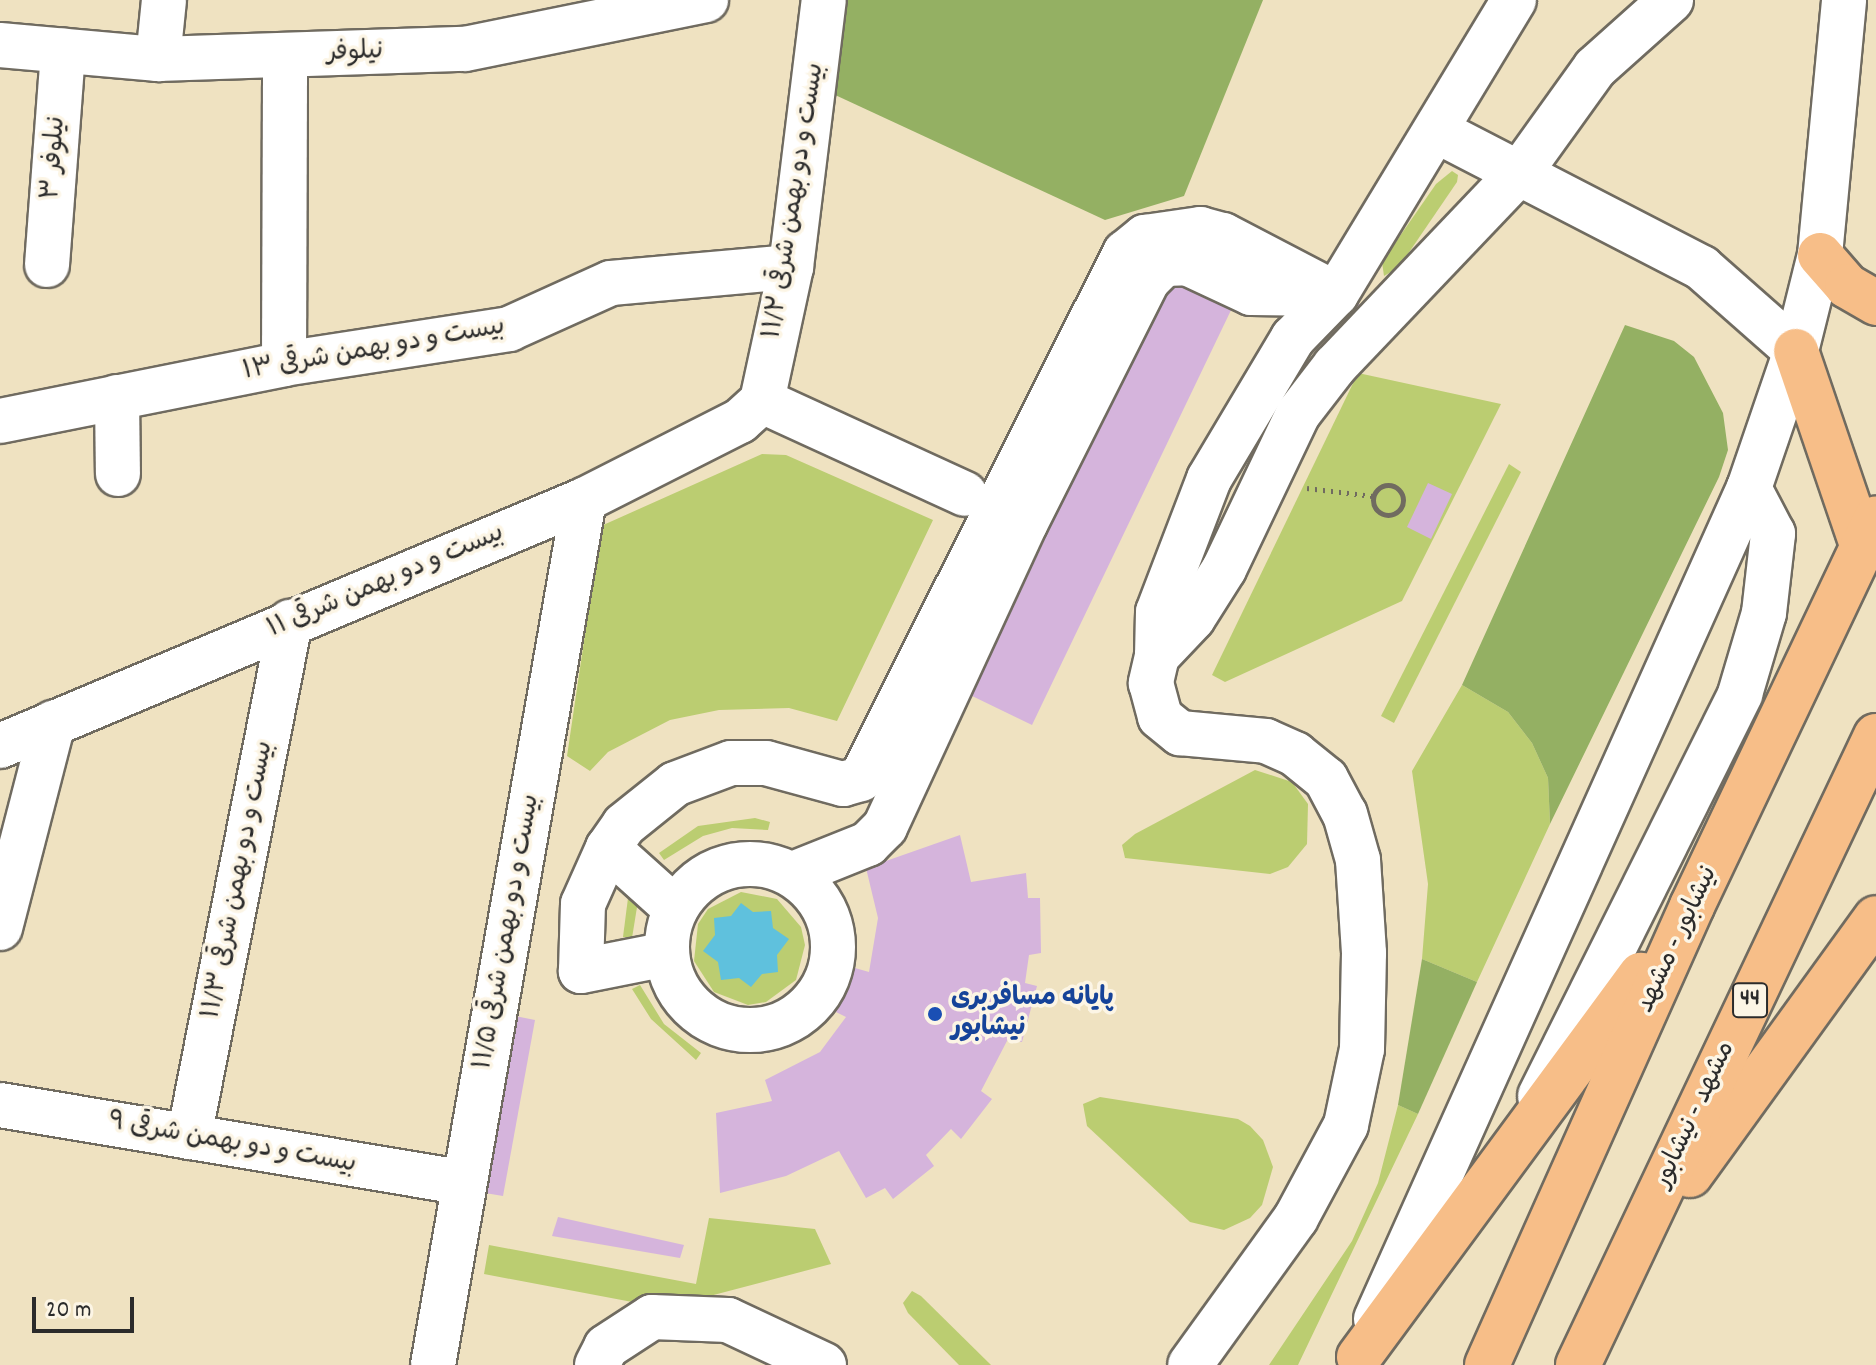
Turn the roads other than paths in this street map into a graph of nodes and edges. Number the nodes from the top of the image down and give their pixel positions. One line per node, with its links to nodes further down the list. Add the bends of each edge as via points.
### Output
1 (164, 0): 10 (street)
2 (706, 0): 9 (street, نیلوفر, via 465,49)
3 (824, 0): 15 (street, بیست و دو بهمن شرقی ۱۱/۲)
4 (1514, 0): 11 (street)
5 (1671, 0): 12 (street, via 1595,68)
6 (1844, 0): 13 (street)
7 (0, 45): 8 (street, نیلوفر)
8 (63, 51): 10 (street, نیلوفر); 14 (street, نیلوفر ۳)
9 (285, 55): 10 (street, نیلوفر); 19 (street)
10 (158, 59)
11 (1437, 131): 12 (street); 16 (street)
12 (1521, 171): 18 (street, via 1702,268); 29 (street, via 1335,366 1298,414 1224,569 1193,618)
13 (1820, 255): 17 (highway, via 1847,286); 18 (street)
14 (47, 265)
15 (791, 267): 19 (street, بیست و دو بهمن شرقی ۱۳, via 611,283 509,329); 21 (street, بیست و دو بهمن شرقی ۱۱/۲)
16 (1336, 294): 29 (street, via 1293,338 1209,479 1158,612); 33 (street, via 1223,235 1200,229 1145,237 1125,253 1105,286 861,779 843,784 766,763 717,767 675,784 624,825); 34 (street, via 1251,293 1187,263 1164,264 1147,281 1025,524 885,827 868,844)
17 (1876, 303)
18 (1796, 351): 24 (street); 27 (highway)
19 (284, 364): 20 (street, بیست و دو بهمن شرقی ۱۳)
20 (117, 397): 22 (street, بیست و دو بهمن شرقی ۱۳); 23 (street)
21 (762, 401): 25 (street); 26 (street, بیست و دو بهمن شرقی ۱۱, via 740,421)
22 (0, 421)
23 (118, 474)
24 (1749, 488): 41 (street, via 1773,534 1764,613 1740,694 1558,1054); 45 (street)
25 (965, 494)
26 (584, 500): 28 (street, بیست و دو بهمن شرقی ۱۱); 43 (street, بیست و دو بهمن شرقی ۱۱/۵)
27 (1869, 532): 35 (highway, نیشابور - مشهد)
28 (290, 622): 30 (street, بیست و دو بهمن شرقی ۱۱); 42 (street, بیست و دو بهمن شرقی ۱۱/۳)
29 (1157, 656): 49 (street, via 1151,683 1160,717 1180,733 1266,741 1295,754 1326,779 1345,814 1358,860 1364,953 1362,1049 1346,1125 1296,1218)
30 (53, 723): 32 (street, بیست و دو بهمن شرقی ۱۱); 38 (street)
31 (1876, 736): 44 (highway, مشهد - نیشابور / 44)
32 (0, 746)
33 (608, 848): 36 (street); 39 (street, via 583,904 581,971)
34 (793, 874): 36 (street, via 767,864 740,863 714,871 692,886); 39 (street, via 828,914 834,939 823,990 806,1010 783,1024 758,1030 720,1024 687,1002 673,980)
35 (1692, 906): 41 (highway); 50 (highway, نیشابور - مشهد)
36 (676, 909): 39 (street)
37 (1876, 918): 44 (highway)
38 (0, 928)
39 (667, 954)
40 (0, 1105): 42 (street, بیست و دو بهمن شرقی ۹)
41 (1523, 1135): 45 (highway)
42 (189, 1137): 43 (street, بیست و دو بهمن شرقی ۹)
43 (465, 1183): 46 (street, بیست و دو بهمن شرقی ۱۱/۵)
44 (1625, 1264): 51 (highway, مشهد - نیشابور / 44)
45 (1357, 1361)
46 (433, 1365)
47 (597, 1365): 48 (street, via 606,1347 652,1317 728,1320)
48 (824, 1365)
49 (1190, 1365)
50 (1487, 1365)
51 (1578, 1365)

